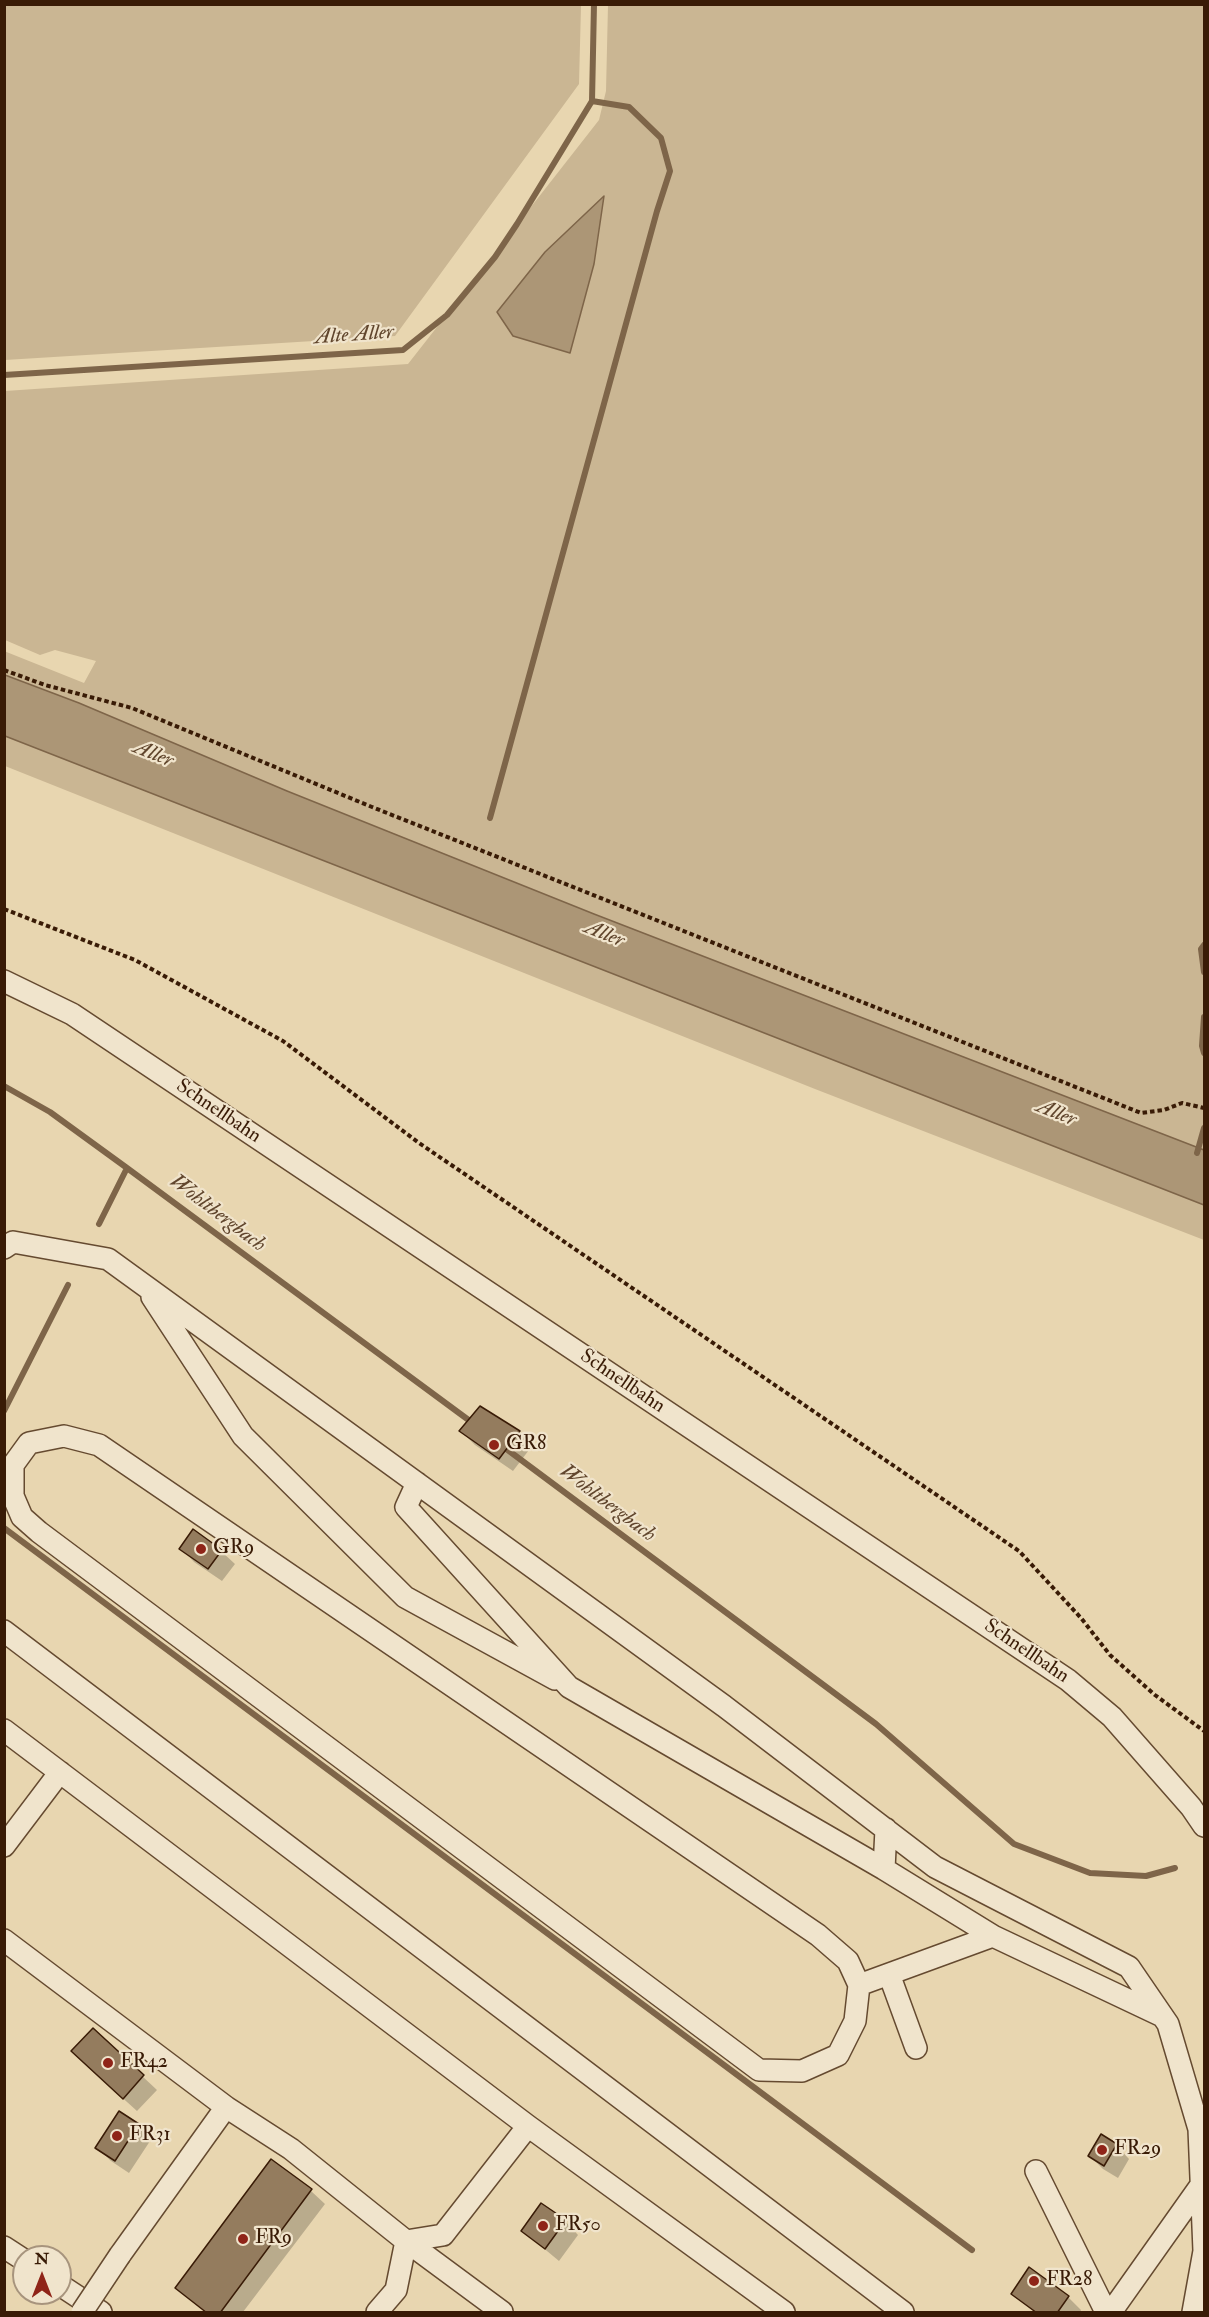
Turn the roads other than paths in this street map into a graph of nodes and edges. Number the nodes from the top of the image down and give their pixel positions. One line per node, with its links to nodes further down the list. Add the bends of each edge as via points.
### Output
1 (4, 981): 9 (street, Schnellbahn, via 72,1014 1068,1680 1112,1717)
2 (4, 1248): 3 (street, via 13,1242 108,1259)
3 (146, 1287): 4 (street); 6 (street, via 243,1436 405,1597)
4 (417, 1483): 6 (street, via 406,1507); 10 (street)
5 (4, 1631): 31 (street)
6 (569, 1687): 12 (street)
7 (4, 1730): 8 (street)
8 (60, 1772): 11 (street); 20 (street)
9 (1204, 1826)
10 (886, 1829): 12 (street); 17 (street, via 935,1867 1129,1967)
11 (4, 1846)
12 (884, 1869): 13 (street)
13 (993, 1936): 15 (street); 17 (street)
14 (4, 1940): 19 (street)
15 (889, 1974): 16 (street); 18 (street)
16 (859, 1984): 16 (street, via 848,1961 818,1935 99,1445 64,1436 29,1443 13,1465 13,1496 22,1517 39,1532 759,2070 802,2071 838,2055 855,2021)
17 (1163, 2016): 22 (street, via 1198,2129)
18 (916, 2048)
19 (226, 2107): 23 (street, via 291,2149); 25 (street, bridge)
20 (528, 2126): 23 (street, via 443,2235); 30 (street)
21 (1036, 2171): 32 (street)
22 (1201, 2185): 33 (street); 34 (street, via 1204,2251)
23 (406, 2241): 27 (street, via 396,2290); 28 (street, via 415,2266 410,2291); 29 (street)
24 (72, 2293): 26 (street)
25 (82, 2313)
26 (101, 2313)
27 (377, 2313)
28 (395, 2313)
29 (502, 2313)
30 (784, 2313)
31 (903, 2313)
32 (1106, 2313)
33 (1111, 2313)
34 (1193, 2313)

